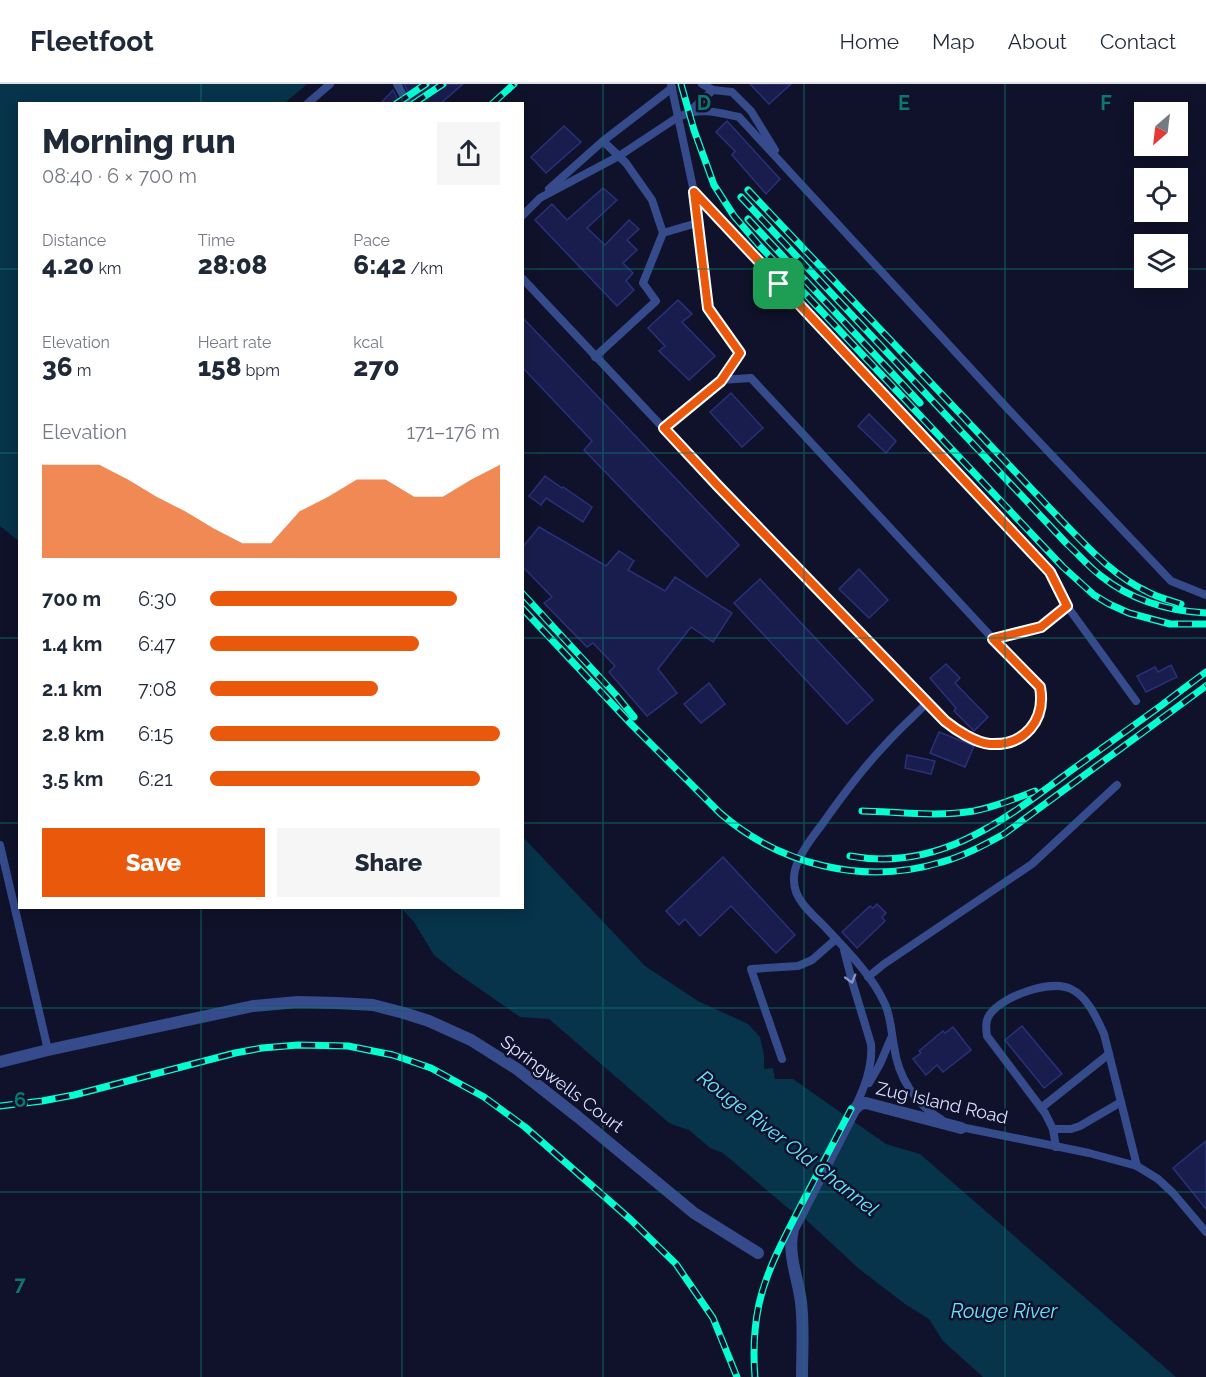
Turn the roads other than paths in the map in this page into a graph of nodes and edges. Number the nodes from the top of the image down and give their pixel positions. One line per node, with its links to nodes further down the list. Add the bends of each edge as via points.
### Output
1 (330, 84): 6 (lane)
2 (397, 84): 7 (lane)
3 (702, 84): 5 (lane)
4 (671, 86): 9 (lane); 10 (lane)
5 (713, 90): 8 (lane); 12 (lane, via 732,92 751,111)
6 (309, 102)
7 (407, 102)
8 (688, 113): 9 (lane); 12 (lane, via 709,110 739,117)
9 (678, 117): 11 (lane); 13 (lane)
10 (603, 141): 11 (lane); 14 (lane)
11 (619, 156): 14 (lane); 17 (lane, via 652,200)
12 (785, 167): 22 (lane, via 1171,581)
13 (694, 192): 16 (lane); 23 (lane, via 1050,572)
14 (540, 198): 15 (lane)
15 (524, 214)
16 (698, 223): 17 (lane); 20 (lane, via 708,308 740,353)
17 (663, 233): 19 (lane, via 643,283 656,301)
18 (524, 280): 19 (lane)
19 (596, 357): 21 (lane)
20 (721, 381): 21 (lane); 24 (lane, via 751,378)
21 (664, 428): 26 (lane)
22 (1206, 595)
23 (1067, 606): 24 (lane, via 1041,627); 25 (lane)
24 (993, 639): 26 (lane, via 1040,687 1040,713 1030,729 1018,738 988,744 953,728)
25 (1136, 701)
26 (927, 703): 29 (lane, via 859,775 809,842 796,869 794,887 802,903)
27 (1117, 785): 31 (lane, via 1032,864)
28 (0, 845): 33 (lane)
29 (836, 939): 30 (lane); 35 (lane, via 812,960 798,966 751,969)
30 (843, 947): 31 (lane); 38 (lane, one-way to 38, via 872,1052 867,1083)
31 (868, 977): 32 (lane, via 886,1005)
32 (892, 1034): 38 (lane); 40 (lane, via 900,1070 911,1092 936,1116)
33 (48, 1050): 36 (street, Springwells Court); 45 (street, Springwells Court, via 253,1006 337,1003 373,1005 404,1013 471,1040 517,1069 694,1213)
34 (1109, 1054): 37 (lane); 39 (lane); 39 (lane, via 1096,1017 1074,990 1051,986 999,1005 989,1015 987,1036)
35 (782, 1059)
36 (0, 1062)
37 (1121, 1102): 41 (lane, via 1080,1126); 43 (lane)
38 (856, 1105): 40 (street, Zug Island Road, via 866,1103); 46 (street, Zug Island Road, via 793,1229 790,1248 801,1305)
39 (1041, 1107): 41 (lane)
40 (961, 1128): 42 (lane, Zug Island Road)
41 (1053, 1129): 42 (lane)
42 (1056, 1147): 43 (lane, Zug Island Road)
43 (1137, 1166): 44 (lane, Zug Island Road, via 1173,1193)
44 (1206, 1232)
45 (758, 1253)
46 (802, 1377)

